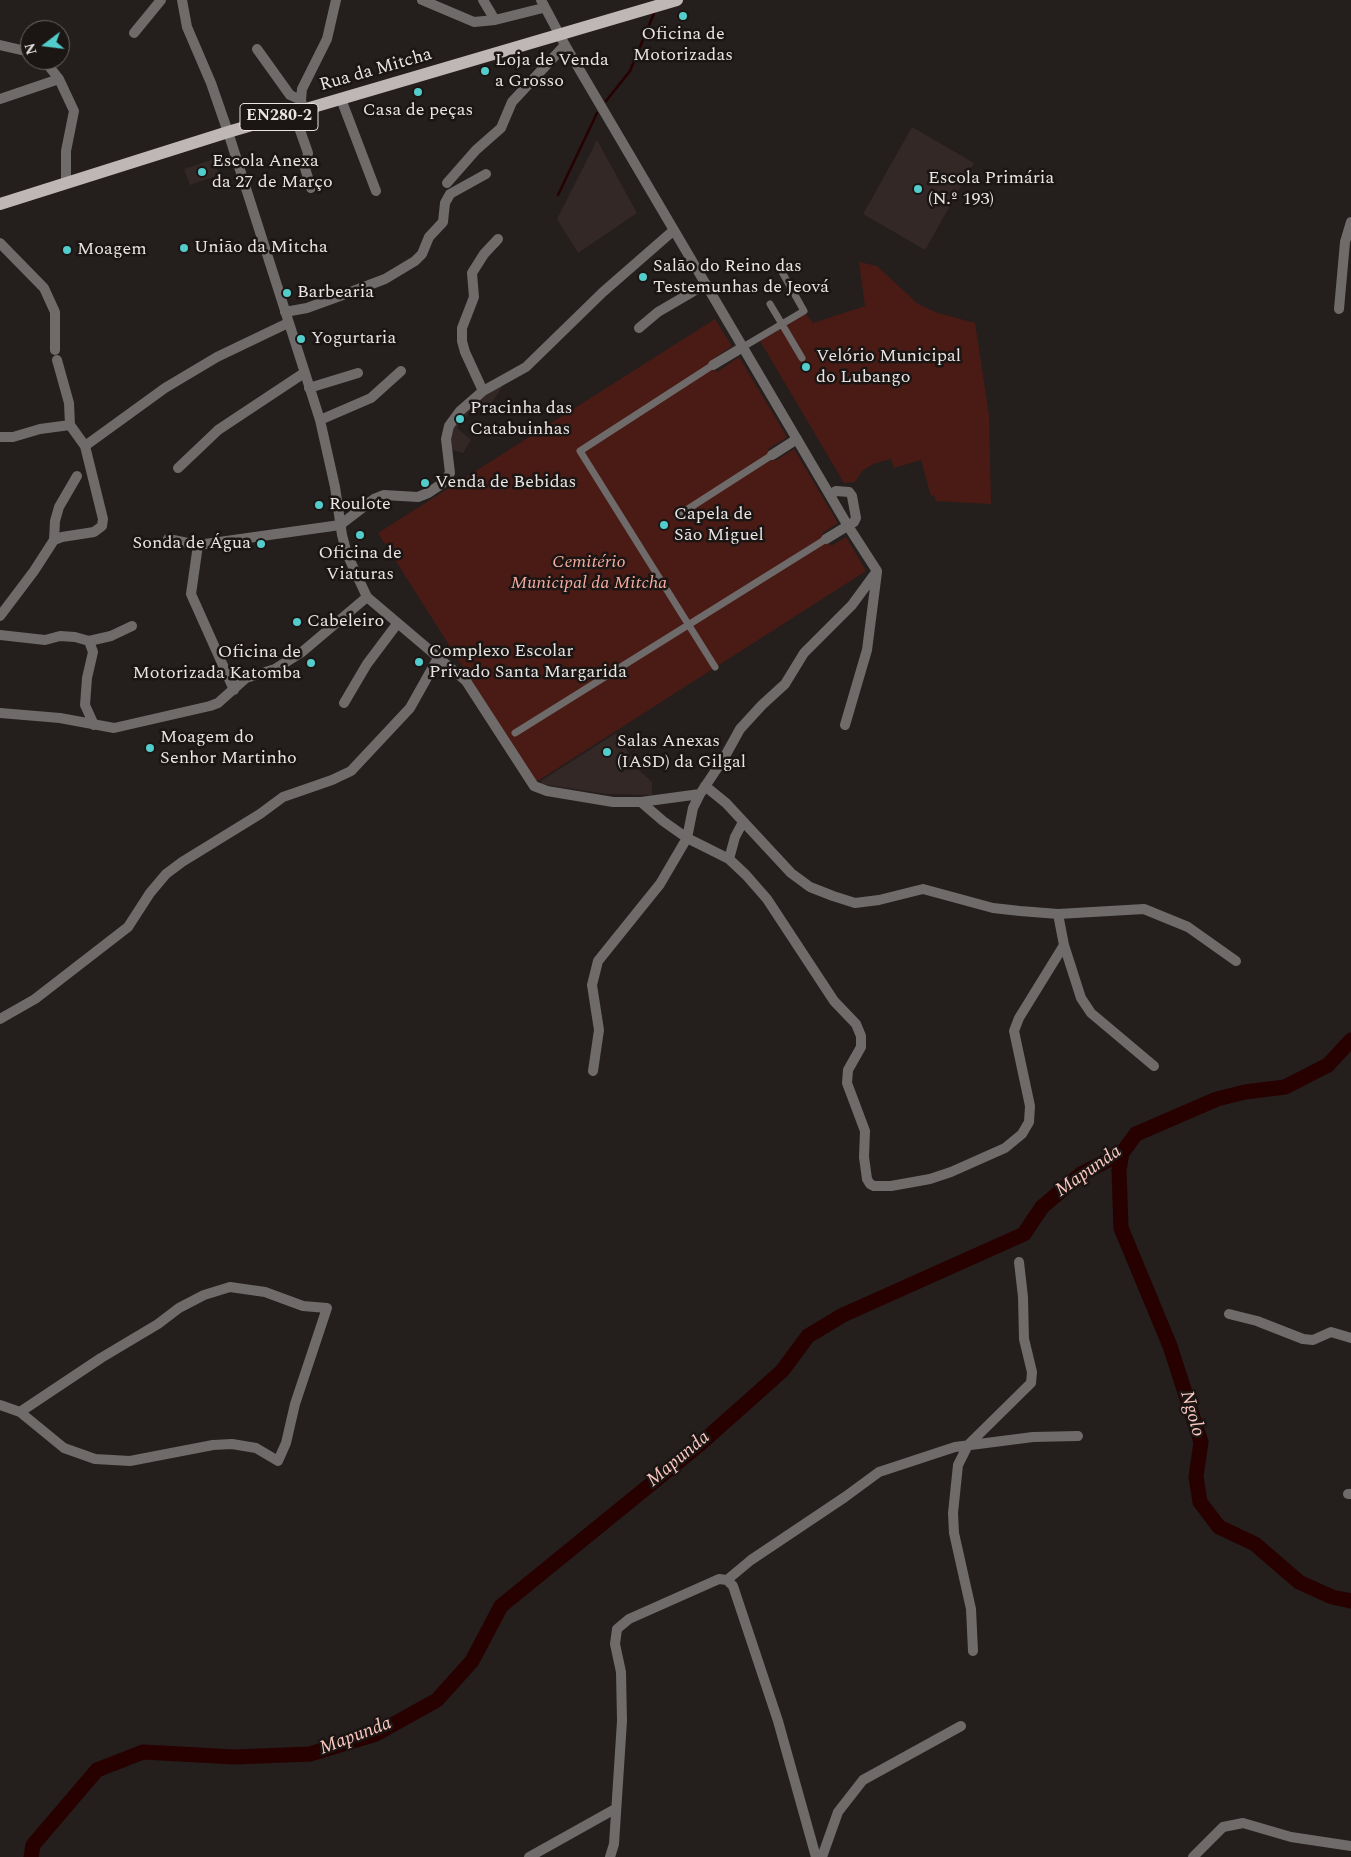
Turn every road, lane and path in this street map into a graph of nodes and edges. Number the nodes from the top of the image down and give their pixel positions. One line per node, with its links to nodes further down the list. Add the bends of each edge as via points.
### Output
1 (161, 0): 9 (street)
2 (182, 0): 19 (street, via 187,27)
3 (336, 0): 18 (street, via 327,40 302,89)
4 (422, 0): 8 (street, via 474,22)
5 (483, 0): 8 (street)
6 (671, 2): 10 (main road, Rua da Mitcha / EN280-2)
7 (542, 4): 8 (street); 10 (street)
8 (495, 20)
9 (134, 33)
10 (562, 40): 17 (main road, Rua da Mitcha / EN280-2); 22 (street, via 512,102 501,128); 27 (street)
11 (0, 45): 13 (street)
12 (257, 49): 18 (street)
13 (20, 50)
14 (52, 70): 15 (street)
15 (60, 79): 16 (street); 21 (street, via 74,111 66,151)
16 (0, 99)
17 (341, 99): 18 (main road, Rua da Mitcha / EN280-2); 24 (street)
18 (299, 108): 19 (main road, Rua da Mitcha / EN280-2); 23 (street, via 308,153 305,168)
19 (228, 132): 21 (main road, Rua da Mitcha / EN280-2); 34 (street)
20 (486, 174): 34 (street, via 450,194 445,203 443,222 429,237 422,254 415,261 385,279)
21 (66, 183): 25 (main road, Rua da Mitcha / EN280-2)
22 (447, 183)
23 (310, 188)
24 (376, 191)
25 (0, 204)
26 (1351, 222): 33 (street, via 1345,242)
27 (674, 230): 31 (street); 44 (street, via 603,292 526,367)
28 (498, 239): 44 (street, via 472,273 474,297 462,328 465,352)
29 (0, 243): 46 (street, via 44,288 55,312 56,355 69,403)
30 (782, 272): 35 (street, via 804,311)
31 (706, 284): 36 (street, via 658,312); 37 (street)
32 (770, 304): 35 (street)
33 (1339, 309)
34 (287, 318): 41 (street); 49 (street, via 187,375)
35 (782, 324): 37 (street); 38 (street)
36 (639, 328)
37 (743, 347): 39 (street); 48 (street)
38 (802, 358)
39 (713, 365): 65 (street, via 580,451)
40 (401, 371): 45 (street, via 371,398)
41 (304, 373): 43 (street); 51 (street, via 218,430)
42 (358, 373): 43 (street)
43 (309, 388): 45 (street)
44 (483, 391): 55 (street, via 460,411 449,426 446,439 450,473 443,483 418,497 390,494 374,499)
45 (320, 420): 55 (street)
46 (70, 425): 47 (street); 49 (street)
47 (0, 438)
48 (796, 439): 50 (street); 53 (street)
49 (85, 446): 59 (street, via 102,526 94,532)
50 (772, 455): 54 (street)
51 (178, 468)
52 (77, 476): 59 (street, via 59,507)
53 (830, 495): 56 (street); 56 (street, via 844,490 852,496 856,518)
54 (677, 516)
55 (340, 525): 60 (street); 62 (street, via 347,554)
56 (848, 526): 58 (street); 61 (street)
57 (168, 539): 60 (street)
58 (826, 539): 65 (street)
59 (54, 540): 63 (street)
60 (198, 545): 71 (street, via 191,594)
61 (877, 571): 75 (street, via 867,650); 77 (street, via 852,606 804,654 785,684 740,729)
62 (368, 597): 64 (street); 71 (street, via 302,652 275,669 246,678)
63 (0, 616)
64 (397, 624): 69 (street); 72 (street, via 367,664)
65 (689, 625): 70 (street); 76 (street)
66 (132, 626): 68 (street, via 111,636)
67 (0, 635): 68 (street, via 45,640 75,637)
68 (89, 641): 74 (street, via 93,652 85,705)
69 (438, 658): 78 (street, via 466,681 534,786 546,791 613,802); 85 (street, via 410,708 351,770 283,797 182,862 166,874 150,893 128,927 35,999)
70 (715, 668)
71 (234, 690): 74 (street, via 218,703 176,715 114,728)
72 (344, 703)
73 (0, 712): 74 (street)
74 (94, 725)
75 (845, 725)
76 (515, 733)
77 (702, 790): 78 (street); 79 (street); 80 (street, via 693,808)
78 (641, 802): 80 (street)
79 (743, 822): 81 (street, via 735,836); 82 (street, via 810,887 854,902 879,900 923,889 993,908)
80 (687, 838): 81 (street); 87 (street, via 660,884 598,961 592,985 599,1030)
81 (729, 859): 83 (street, via 768,899 834,1001 858,1030 861,1046 848,1070 846,1083 865,1131 867,1179 874,1186 930,1179 951,1172 1005,1148 1022,1134 1029,1122 1030,1106 1014,1031)
82 (1058, 914): 83 (street); 84 (street, via 1144,909 1188,927)
83 (1064, 945): 86 (street, via 1081,998 1091,1012)
84 (1236, 960)
85 (0, 1019)
86 (1154, 1066)
87 (593, 1071)
88 (1019, 1262): 94 (street, via 1024,1297 1024,1339 1032,1372 1031,1383)
89 (1230, 1314): 90 (street, via 1303,1340 1313,1340 1331,1332)
90 (1351, 1338)
91 (0, 1404): 92 (street)
92 (20, 1412): 92 (street, via 64,1448 94,1459 130,1461 232,1444 256,1448 278,1461 327,1308 303,1306 265,1292 230,1287 204,1295 178,1308)
93 (1078, 1436): 94 (street, via 1033,1437)
94 (968, 1445): 95 (street, via 879,1472); 96 (street, via 958,1465 953,1513 954,1533 971,1609)
95 (727, 1580): 98 (street, via 695,1589 629,1619 617,1629 615,1644 621,1672 622,1721); 102 (street, via 733,1586 778,1721)
96 (973, 1651)
97 (961, 1726): 103 (street, via 863,1780 838,1812)
98 (615, 1809): 100 (street); 101 (street, via 614,1844)
99 (1351, 1846): 104 (street, via 1292,1837 1243,1823 1223,1827)
100 (529, 1857)
101 (610, 1857)
102 (816, 1857)
103 (822, 1857)
104 (1193, 1857)

